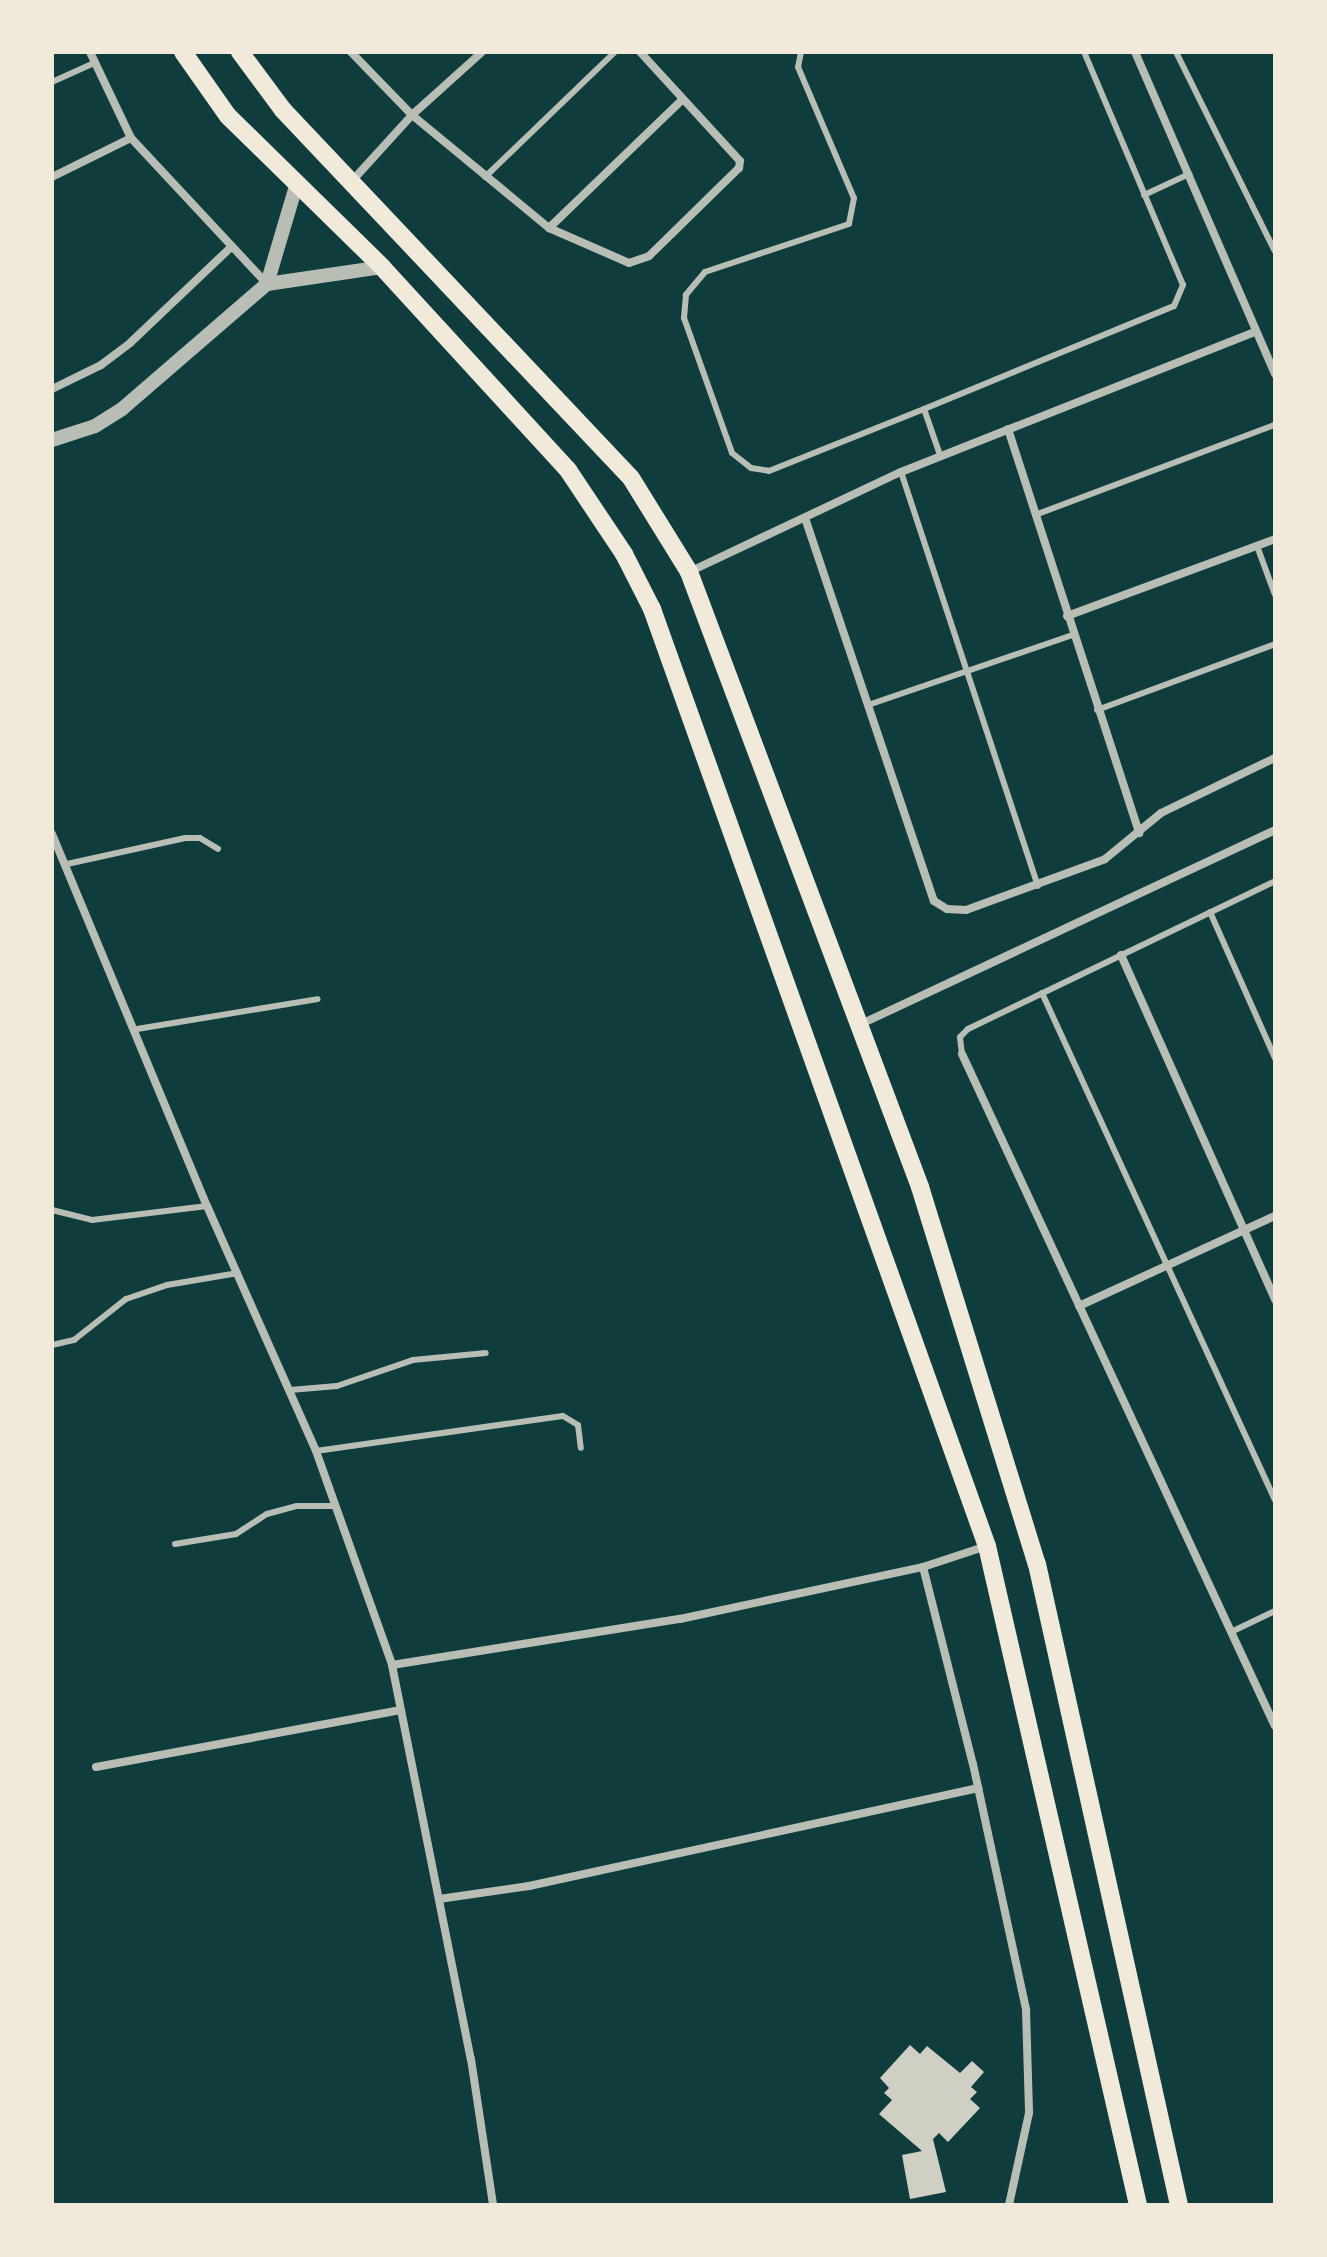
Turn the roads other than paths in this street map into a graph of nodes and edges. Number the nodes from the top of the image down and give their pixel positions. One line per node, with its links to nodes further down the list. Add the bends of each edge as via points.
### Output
1 (90, 52): 12 (street)
2 (183, 52): 21 (main road, via 228,116)
3 (240, 52): 20 (main road, via 283,110)
4 (351, 52): 15 (street)
5 (482, 52): 15 (street)
6 (615, 52): 19 (lane)
7 (640, 52): 14 (street)
8 (801, 52): 31 (lane, via 798,67 854,198 849,224 705,272 686,295 684,318 732,453 751,468 769,471)
9 (1084, 52): 22 (lane)
10 (1135, 52): 17 (street)
11 (1176, 52): 25 (lane)
12 (96, 62): 13 (lane); 16 (street)
13 (52, 82)
14 (682, 100): 23 (street); 23 (street, via 735,151 739,168 649,256 629,263)
15 (412, 115): 19 (street); 20 (street)
16 (131, 138): 18 (street); 24 (street)
17 (1189, 174): 22 (lane); 28 (street)
18 (52, 177)
19 (485, 177): 23 (street)
20 (351, 182): 41 (main road, via 631,478)
21 (297, 183): 26 (main road); 27 (street)
22 (1144, 195): 31 (lane, via 1183,285 1174,306)
23 (549, 228)
24 (231, 247): 27 (street); 30 (street, via 130,343 101,365)
25 (1275, 251)
26 (382, 267): 27 (street); 81 (main road, via 568,470 617,542 652,609)
27 (267, 284): 34 (street, via 122,409 95,426)
28 (1255, 332): 29 (street); 33 (street)
29 (1275, 374)
30 (52, 389)
31 (924, 409): 35 (lane)
32 (1275, 425): 37 (lane)
33 (1008, 429): 35 (street); 37 (street)
34 (52, 440)
35 (940, 455): 36 (street)
36 (901, 472): 38 (street); 46 (lane)
37 (1033, 516): 43 (street)
38 (805, 518): 41 (street); 47 (street)
39 (1275, 539): 40 (street)
40 (1257, 546): 42 (lane); 43 (street)
41 (689, 572): 61 (main road)
42 (1275, 595)
43 (1067, 616): 44 (street)
44 (1073, 635): 46 (lane); 48 (street)
45 (1275, 644): 48 (lane)
46 (966, 675): 47 (lane); 56 (lane)
47 (871, 704): 56 (street, via 934,901 947,909 966,910)
48 (1097, 710): 51 (street)
49 (1275, 758): 51 (street, via 1194,794)
50 (1275, 830): 61 (street)
51 (1139, 833): 56 (street, via 1105,859)
52 (52, 834): 54 (street)
53 (218, 849): 54 (lane, via 200,838 185,838)
54 (67, 864): 62 (street)
55 (1275, 881): 57 (lane)
56 (1038, 886)
57 (1210, 912): 58 (lane); 64 (lane)
58 (1121, 955): 59 (lane); 68 (street)
59 (1042, 993): 63 (lane, via 968,1029 960,1037); 69 (lane)
60 (318, 999): 62 (lane)
61 (859, 1025): 94 (main road, via 920,1187 1037,1564)
62 (137, 1029): 65 (street)
63 (962, 1054): 72 (street)
64 (1275, 1058)
65 (207, 1206): 66 (lane, via 92,1220); 70 (street)
66 (52, 1210)
67 (1275, 1216): 68 (street)
68 (1243, 1231): 69 (street); 71 (street)
69 (1167, 1266): 72 (street); 78 (lane)
70 (238, 1273): 73 (lane, via 167,1285 126,1299 74,1340); 75 (street)
71 (1275, 1300)
72 (1079, 1306): 84 (street)
73 (52, 1345)
74 (486, 1353): 75 (lane, via 413,1360 337,1386)
75 (290, 1390): 77 (street)
76 (581, 1448): 77 (lane, via 578,1425 563,1416)
77 (316, 1451): 79 (street)
78 (1275, 1500)
79 (335, 1506): 80 (lane, via 297,1506 267,1514 236,1534); 85 (street)
80 (175, 1544)
81 (987, 1546): 82 (street); 93 (main road)
82 (923, 1567): 85 (street, via 680,1619); 89 (street)
83 (1275, 1611): 84 (lane)
84 (1231, 1632): 87 (street)
85 (392, 1665): 86 (street)
86 (401, 1710): 88 (street); 90 (street)
87 (1275, 1726)
88 (96, 1767)
89 (978, 1788): 90 (street, via 529,1886); 92 (street, via 1026,2010 1029,2113)
90 (439, 1899): 91 (street)
91 (493, 2205)
92 (1009, 2205)
93 (1138, 2205)
94 (1179, 2205)

